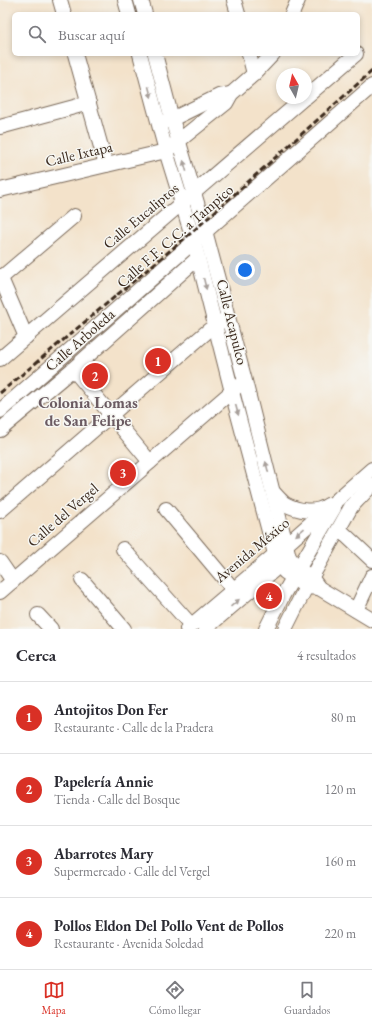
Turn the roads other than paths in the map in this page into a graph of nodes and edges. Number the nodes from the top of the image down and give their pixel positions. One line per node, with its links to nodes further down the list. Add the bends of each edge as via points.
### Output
1 (60, 0): 6 (street)
2 (126, 0): 7 (street)
3 (141, 0): 8 (street)
4 (234, 0): 9 (street)
5 (298, 0): 10 (street)
6 (63, 12)
7 (129, 12)
8 (144, 12)
9 (237, 12)
10 (293, 12)
11 (76, 56): 21 (street)
12 (141, 56): 26 (street, Calle Acapulco, one-way to 26)
13 (156, 56): 25 (street, Calle Acapulco)
14 (250, 56): 17 (street)
15 (271, 56): 17 (street)
16 (353, 56): 19 (street, Calle Eucaliptos)
17 (254, 74): 20 (street)
18 (372, 86): 35 (street, Calle F.F. C.C. a Tampico)
19 (312, 91)
20 (230, 94): 23 (street, via 219,96); 24 (street, via 226,103)
21 (89, 103): 27 (street); 30 (street)
22 (297, 104): 32 (street, Calle Eucaliptos)
23 (200, 106): 24 (street); 25 (street)
24 (208, 118): 28 (street)
25 (172, 119): 26 (street); 28 (street, Calle Acapulco)
26 (158, 123): 29 (street, Calle Acapulco)
27 (0, 127)
28 (178, 141): 29 (street); 32 (street, Calle Acapulco, one-way to 28)
29 (165, 148): 30 (street, Calle Ixtapa); 33 (street, Calle Acapulco)
30 (105, 161): 31 (street, Calle Ixtapa)
31 (0, 190)
32 (194, 194): 33 (street, Calle Eucaliptos); 35 (street, Calle Acapulco)
33 (181, 204): 36 (street, Calle Acapulco); 41 (street, Calle Eucaliptos)
34 (74, 216): 38 (street)
35 (205, 232): 36 (street, Calle F.F. C.C. a Tampico); 39 (street, Calle Acapulco)
36 (194, 242): 37 (street, Calle Acapulco); 46 (street, Calle F.F. C.C. a Tampico)
37 (198, 258): 40 (street, Calle Acapulco, one-way to 40); 43 (street, Calle Arboleda)
38 (0, 277): 41 (street)
39 (228, 317): 40 (street); 44 (street, Calle Acapulco)
40 (215, 326): 45 (street, Calle Acapulco); 47 (street)
41 (26, 337): 42 (street, Calle Eucaliptos)
42 (0, 359)
43 (74, 369): 47 (street); 48 (street, Calle Arboleda)
44 (245, 381): 45 (street, Calle del Vergel); 53 (street, Calle Acapulco, one-way to 44)
45 (232, 392): 50 (street, Calle del Vergel); 59 (street, Calle Acapulco, one-way to 59)
46 (0, 411)
47 (111, 414): 50 (street); 56 (street)
48 (0, 430)
49 (372, 456): 54 (street)
50 (150, 462): 65 (street, Calle del Vergel)
51 (372, 469): 54 (street)
52 (372, 485): 57 (street, via 351,507)
53 (273, 492): 54 (street, via 285,504 306,511 321,510); 59 (street, Calle Acapulco)
54 (340, 497): 59 (street, Avenida México, one-way to 59); 62 (street)
55 (166, 509): 67 (street)
56 (0, 511)
57 (339, 529): 60 (street); 66 (street)
58 (123, 549): 72 (street)
59 (282, 555): 62 (street, via 285,572); 67 (street, Avenida México); 75 (street, Avenida México, one-way to 59)
60 (372, 560)
61 (0, 562): 65 (street)
62 (296, 574): 66 (street); 76 (street)
63 (372, 576): 69 (street)
64 (82, 580): 74 (street)
65 (12, 581): 68 (street, Calle del Vergel)
66 (312, 584): 69 (street); 77 (street)
67 (233, 589): 72 (street, Avenida México)
68 (0, 592)
69 (356, 610): 71 (street)
70 (38, 615): 73 (street)
71 (372, 620)
72 (189, 627)
73 (51, 629)
74 (124, 629)
75 (205, 629)
76 (266, 629)
77 (285, 629)

